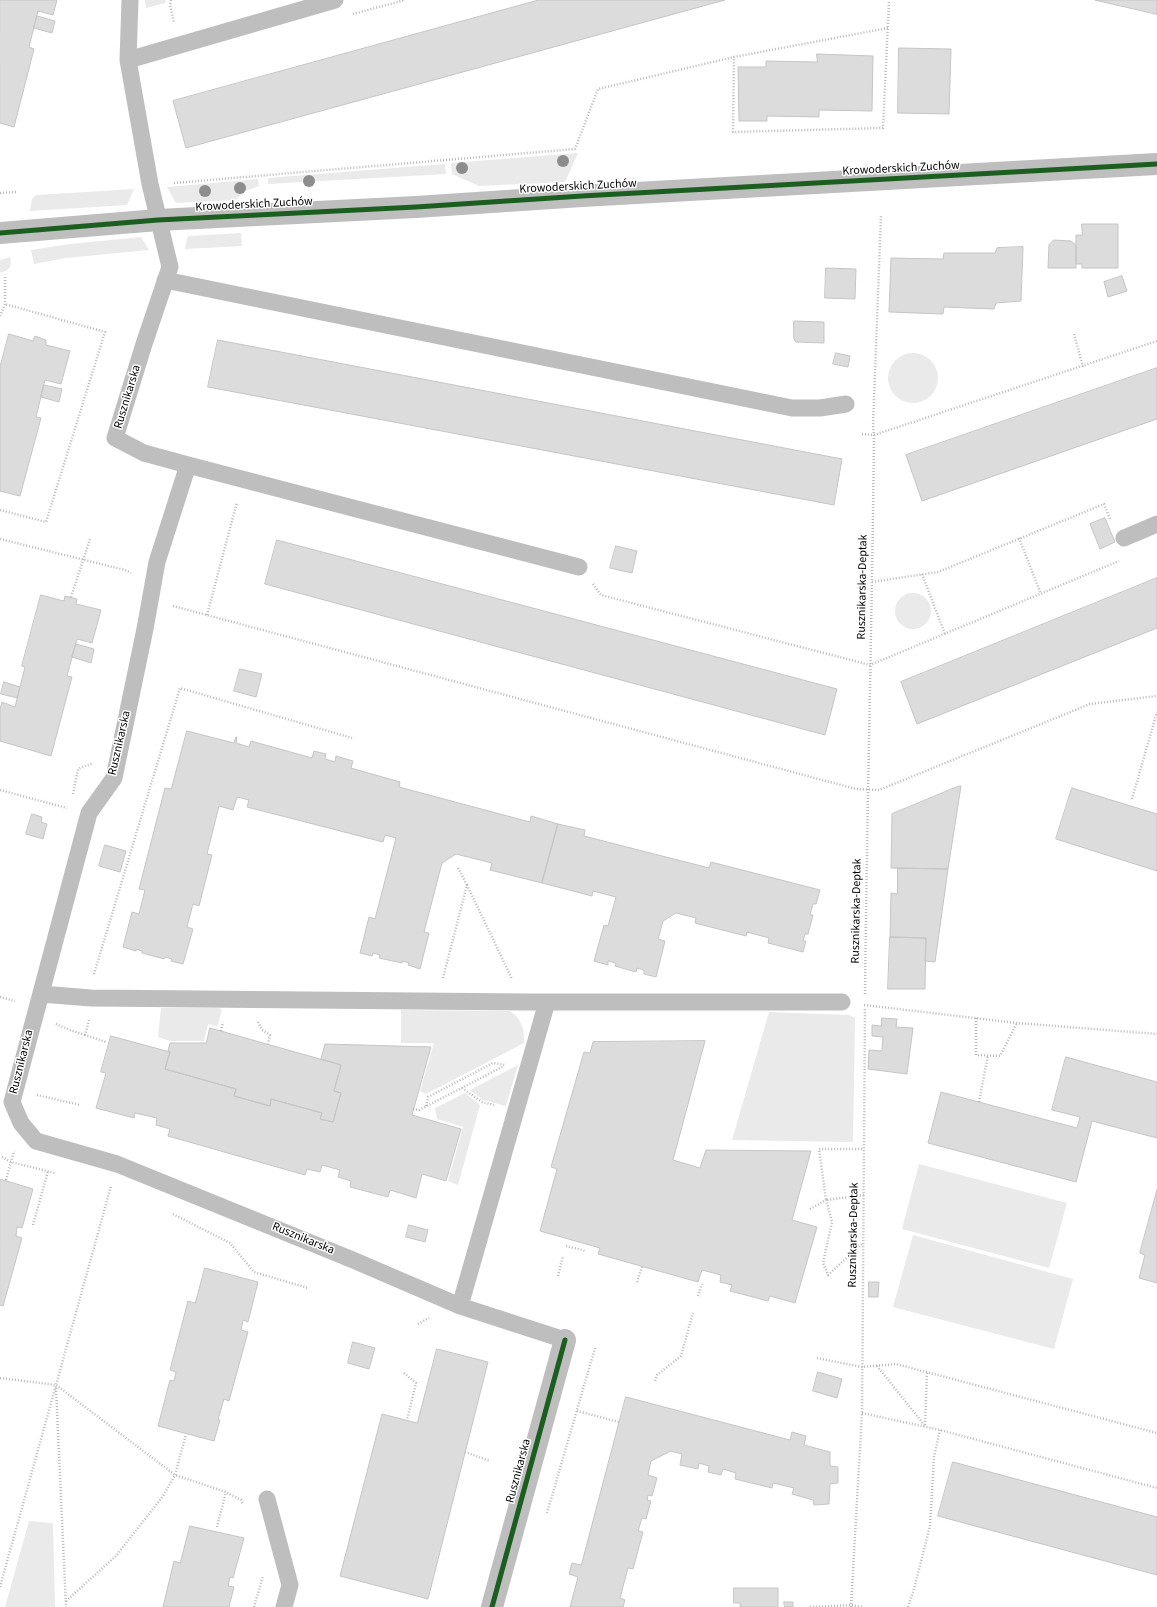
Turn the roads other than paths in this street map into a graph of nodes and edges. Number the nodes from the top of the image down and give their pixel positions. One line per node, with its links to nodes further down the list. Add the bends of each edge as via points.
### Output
1 (130, 0): 3 (lane, Rusznikarska)
2 (335, 0): 3 (lane)
3 (128, 60): 5 (lane, Rusznikarska, via 143,152)
4 (1157, 164): 5 (street, Krowoderskich Zuchów)
5 (158, 220): 6 (street, Krowoderskich Zuchów); 7 (lane, Rusznikarska, via 170,267)
6 (0, 233)
7 (165, 280): 8 (lane, via 792,408 820,408); 9 (lane, Rusznikarska, via 115,438 144,453)
8 (846, 404)
9 (188, 465): 12 (lane); 13 (lane, Rusznikarska, via 157,562 114,778 89,813)
10 (1157, 524): 11 (lane)
11 (1121, 539)
12 (579, 568)
13 (41, 994): 14 (lane, via 91,998); 16 (lane, Rusznikarska, via 12,1102 21,1123 36,1140 117,1164)
14 (547, 1002): 15 (lane); 16 (lane)
15 (842, 1002)
16 (460, 1306): 17 (lane, Rusznikarska)
17 (565, 1340): 20 (street, Rusznikarska)
18 (267, 1499): 19 (lane, via 290,1586)
19 (284, 1607)
20 (492, 1607)

